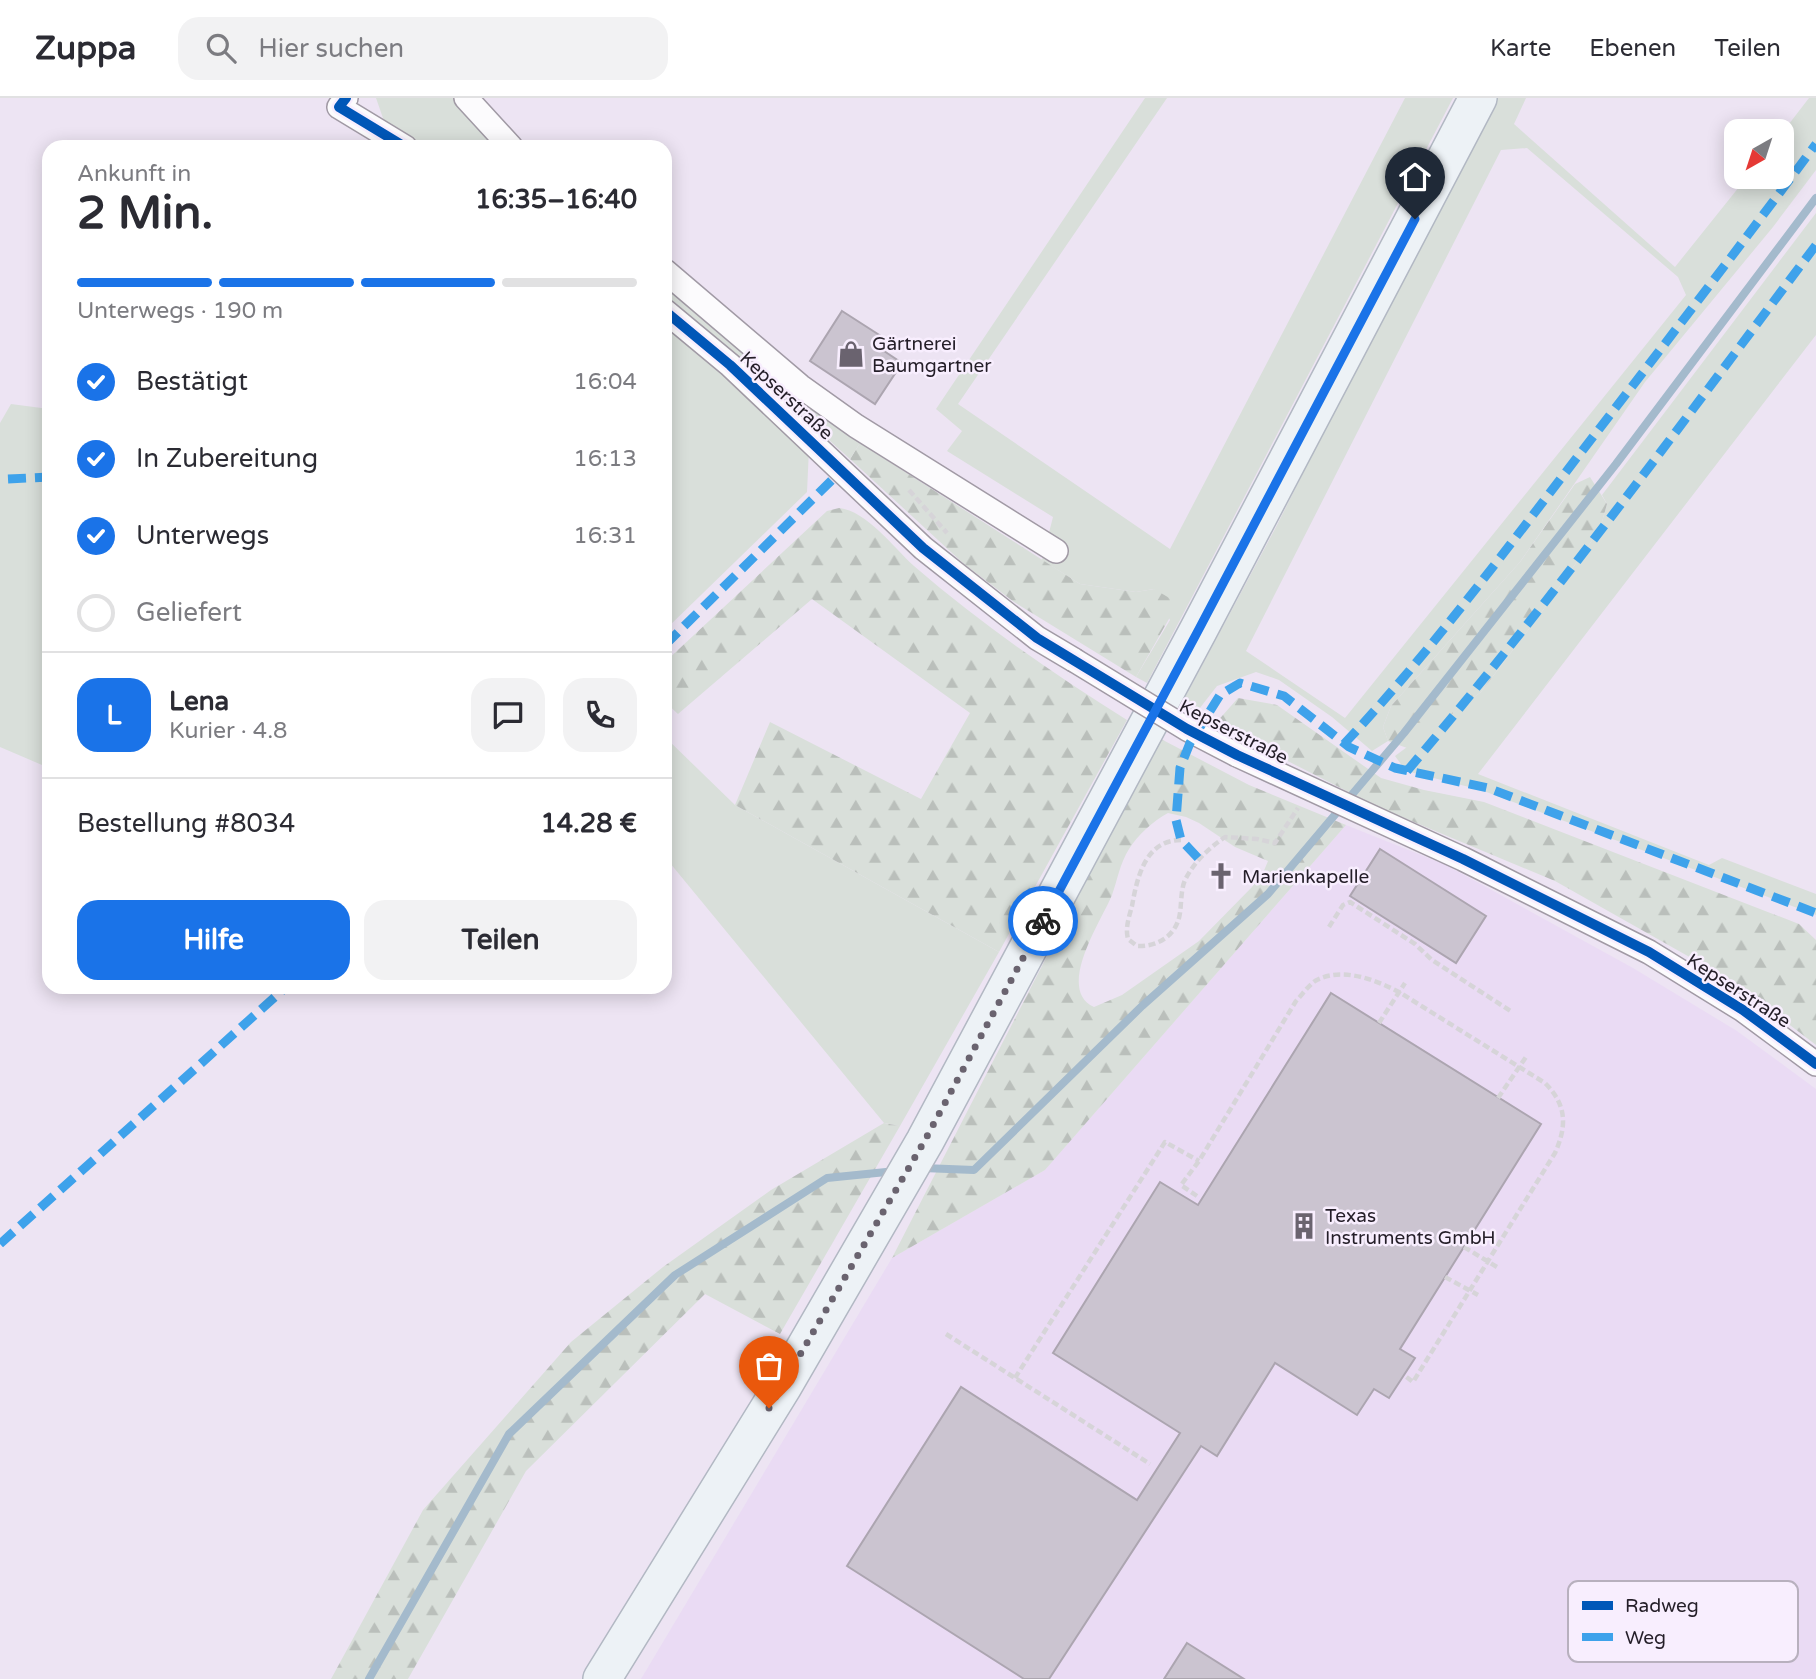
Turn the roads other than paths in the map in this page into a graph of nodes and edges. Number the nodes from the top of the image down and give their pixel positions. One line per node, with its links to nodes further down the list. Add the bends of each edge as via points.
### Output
1 (346, 98): 4 (street, via 339,107)
2 (466, 98): 5 (street)
3 (1478, 98): 10 (main road, via 925,1140 783,1386)
4 (393, 140)
5 (505, 140)
6 (672, 277): 8 (street, Kepserstraße, via 800,386)
7 (672, 317): 9 (street, Kepserstraße, bridge, via 730,365 923,548 1037,638 1237,755 1463,859 1649,953 1743,1010)
8 (1056, 551)
9 (1816, 1064)
10 (602, 1679)

